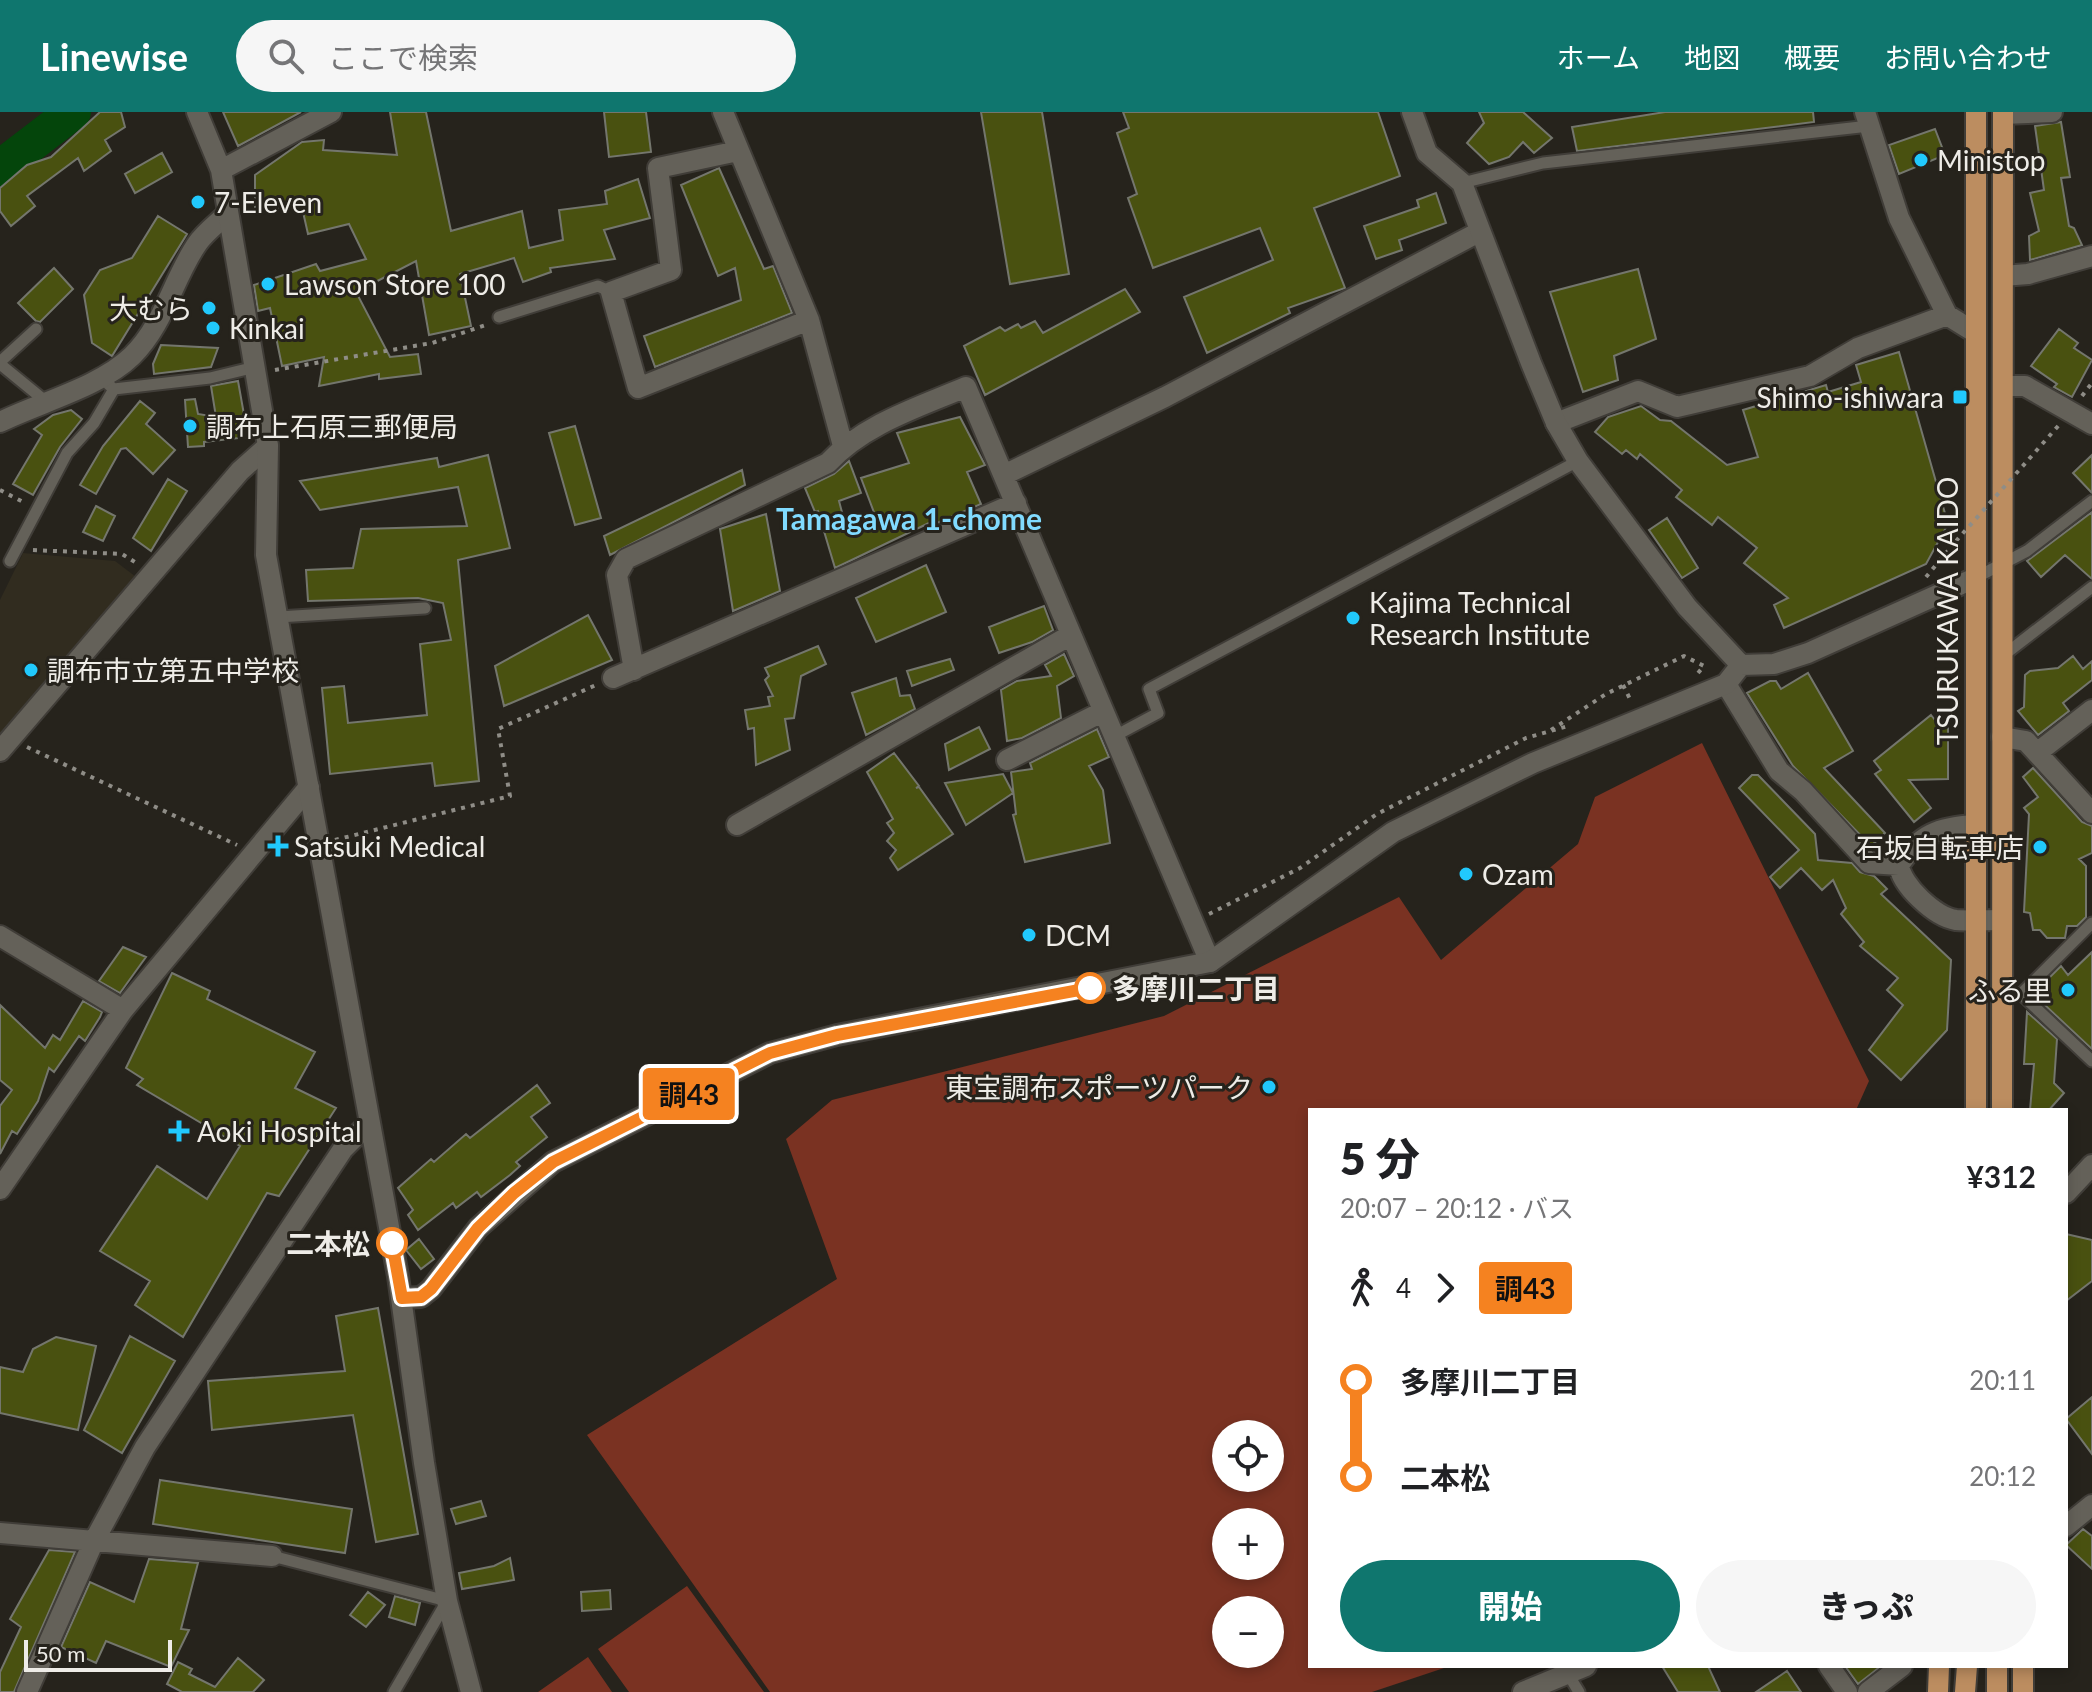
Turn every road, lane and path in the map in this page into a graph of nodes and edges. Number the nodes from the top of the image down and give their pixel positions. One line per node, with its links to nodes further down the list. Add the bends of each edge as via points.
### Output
1 (197, 112): 10 (street)
2 (331, 112): 10 (street)
3 (723, 112): 9 (street)
4 (1412, 112): 11 (street, via 1427,153)
5 (1976, 112): 21 (main road, TSURUKAWA KAIDO)
6 (2052, 112): 7 (street)
7 (2003, 113): 15 (main road, TSURUKAWA KAIDO)
8 (1867, 119): 11 (lane, via 1543,163); 17 (street, via 1899,218)
9 (738, 151): 16 (street, via 658,168 671,270); 19 (street)
10 (221, 170): 12 (street)
11 (1462, 183): 13 (street)
12 (228, 213): 23 (street); 24 (street, via 195,246 164,310)
13 (1479, 232): 28 (street); 34 (street)
14 (2092, 256): 15 (street)
15 (2003, 276): 25 (main road, TSURUKAWA KAIDO)
16 (611, 292): 18 (lane, via 598,286); 19 (street, via 638,388)
17 (1947, 315): 21 (street); 28 (street, via 1858,348 1810,376 1677,407 1638,391)
18 (499, 317): 23 (path, via 432,343)
19 (809, 320): 32 (street)
20 (36, 329): 22 (lane)
21 (1976, 333): 43 (main road, TSURUKAWA KAIDO)
22 (0, 363): 26 (lane)
23 (256, 370): 24 (lane); 31 (street)
24 (109, 384): 26 (street); 38 (lane, via 94,423 67,453)
25 (2004, 386): 29 (street, via 2025,386); 41 (main road, TSURUKAWA KAIDO)
26 (44, 400): 27 (street)
27 (0, 422)
28 (1556, 423): 33 (street)
29 (2092, 424)
30 (2054, 432): 44 (path, bridge)
31 (268, 446): 42 (street, via 240,471); 47 (street, via 266,555)
32 (843, 446): 34 (street, via 893,417 966,387); 52 (street, via 828,463 626,559 617,575)
33 (1578, 461): 50 (street, via 1687,607); 60 (lane, via 1149,689 1158,713)
34 (1004, 475): 37 (street)
35 (0, 490): 38 (path)
36 (2092, 501): 41 (lane)
37 (1016, 503): 48 (street); 52 (street)
38 (39, 506): 39 (lane)
39 (17, 549): 40 (lane); 42 (path, via 122,554)
40 (10, 561)
41 (2003, 563): 43 (lane); 49 (main road, TSURUKAWA KAIDO)
42 (153, 574): 62 (street)
43 (1975, 578): 50 (street, via 1808,653 1774,664); 68 (main road, TSURUKAWA KAIDO)
44 (1925, 579)
45 (2092, 587): 49 (lane)
46 (425, 608): 47 (lane)
47 (278, 617): 65 (street)
48 (1069, 636): 58 (street); 67 (street)
49 (2004, 655): 61 (main road, TSURUKAWA KAIDO)
50 (1741, 665): 54 (street)
51 (1704, 666): 55 (path, via 1684,656)
52 (634, 670): 53 (street)
53 (613, 678): 69 (path, via 498,729 510,796)
54 (1726, 684): 71 (street, via 1779,771 1869,863); 76 (street, via 1533,763 1393,832)
55 (1623, 685): 56 (path); 59 (path)
56 (1631, 701)
57 (2092, 710): 63 (street)
58 (1102, 712): 60 (street); 64 (street)
59 (1551, 730)
60 (1113, 737): 76 (street)
61 (2002, 737): 63 (street, via 2026,741); 73 (main road, TSURUKAWA KAIDO)
62 (5, 746): 70 (path, via 146,800)
63 (2038, 752): 66 (street)
64 (1007, 760)
65 (309, 787): 69 (street); 70 (street)
66 (2092, 813)
67 (737, 825)
68 (1975, 825): 71 (street, via 1927,834); 72 (main road, TSURUKAWA KAIDO)
69 (319, 844): 82 (street)
70 (253, 853): 78 (street)
71 (1899, 865): 72 (street, via 1900,875 1937,910 1953,919)
72 (1976, 920): 73 (street); 80 (main road, TSURUKAWA KAIDO)
73 (2001, 920): 77 (main road, TSURUKAWA KAIDO)
74 (2092, 923): 77 (lane)
75 (0, 936): 78 (street)
76 (1210, 962): 86 (street, via 770,1053 553,1162 478,1228 431,1289 421,1297)
77 (2012, 996): 79 (lane); 81 (main road, TSURUKAWA KAIDO)
78 (123, 1010): 84 (street)
79 (2092, 1061)
80 (1976, 1108)
81 (2002, 1108)
82 (368, 1124): 86 (street); 90 (street, via 343,1149 185,1383)
83 (2092, 1165): 85 (street)
84 (0, 1189)
85 (2068, 1191)
86 (402, 1298): 92 (street)
87 (2092, 1505): 88 (street)
88 (2068, 1524)
89 (0, 1533): 90 (street)
90 (93, 1543): 91 (street); 100 (street)
91 (272, 1556): 92 (lane)
92 (447, 1601): 101 (lane); 102 (street)
93 (1830, 1668): 104 (street)
94 (1899, 1668): 105 (street)
95 (1939, 1668): 106 (main road)
96 (1967, 1668): 107 (main road)
97 (1997, 1668): 108 (main road)
98 (2023, 1668): 109 (main road)
99 (1578, 1677): 103 (street)
100 (27, 1692)
101 (394, 1692)
102 (471, 1692)
103 (1523, 1692)
104 (1847, 1692)
105 (1868, 1692)
106 (1938, 1692)
107 (1965, 1692)
108 (1997, 1692)
109 (2023, 1692)

